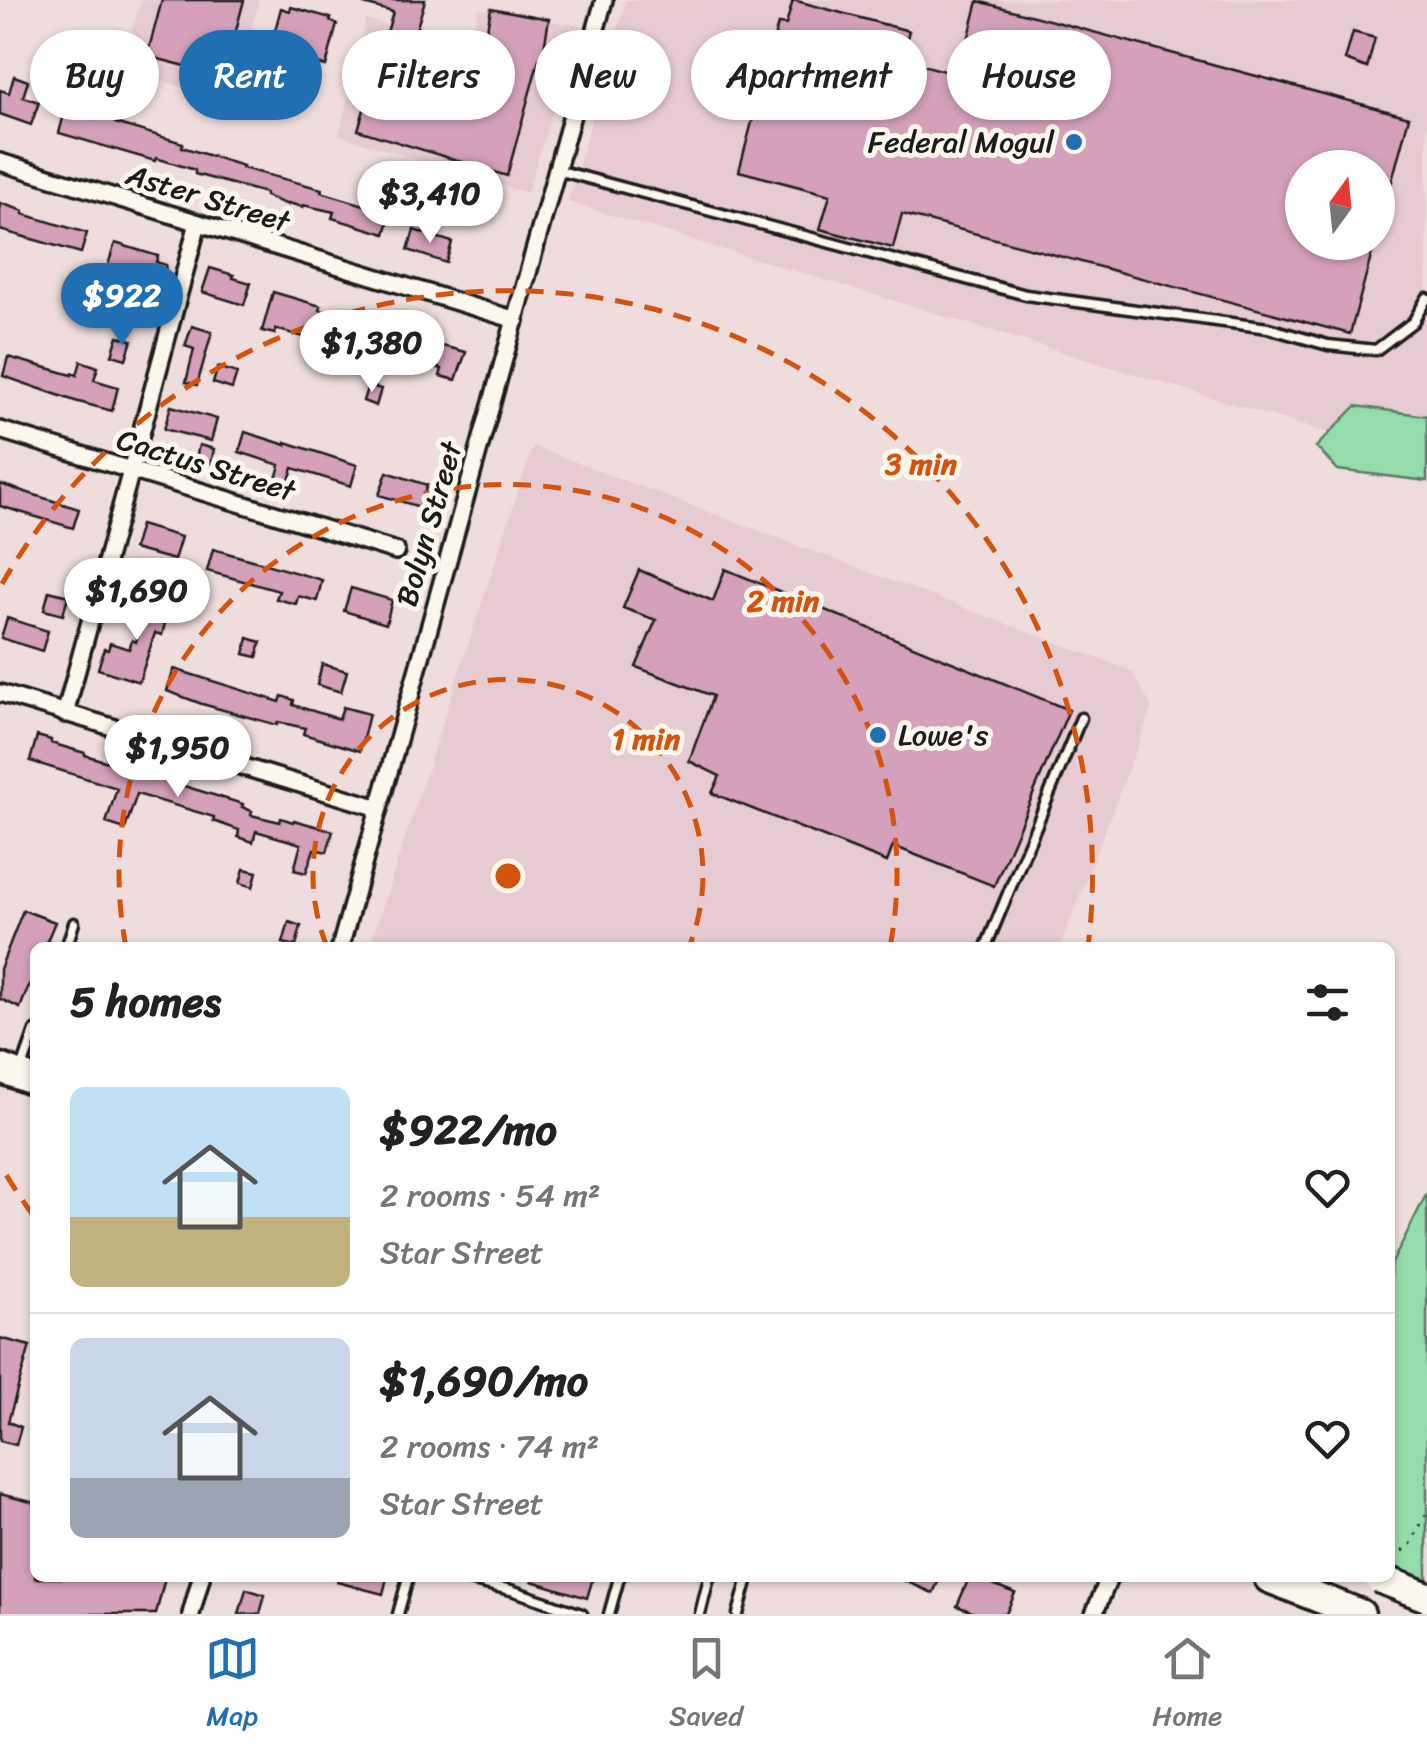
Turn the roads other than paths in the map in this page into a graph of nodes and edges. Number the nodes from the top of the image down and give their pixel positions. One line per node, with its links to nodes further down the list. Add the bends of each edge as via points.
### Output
1 (604, 0): 3 (street, Bolyn Street)
2 (0, 162): 4 (street, Aster Street)
3 (557, 170): 5 (lane, via 1026,296 1268,328 1328,345 1376,350 1413,322); 6 (street, Bolyn Street)
4 (198, 224): 6 (street, Aster Street); 8 (street)
5 (1427, 298)
6 (516, 320): 13 (street, Bolyn Street)
7 (0, 430): 8 (street, Cactus Street)
8 (130, 472): 9 (street, Cactus Street); 11 (street)
9 (396, 551)
10 (0, 693): 11 (street)
11 (66, 714): 13 (street)
12 (1081, 718): 17 (lane)
13 (379, 808): 16 (street, Bolyn Street)
14 (74, 924): 15 (lane)
15 (68, 942)
16 (342, 942)
17 (988, 942)
18 (30, 1044): 19 (lane)
19 (18, 1075)
20 (200, 1582): 32 (street)
21 (407, 1582): 33 (lane)
22 (477, 1582): 30 (lane)
23 (513, 1582): 30 (lane)
24 (618, 1582): 35 (lane)
25 (708, 1582): 36 (lane)
26 (747, 1582): 37 (lane)
27 (1107, 1582): 38 (street)
28 (1280, 1582): 39 (highway)
29 (1389, 1582): 31 (highway, bridge)
30 (511, 1590): 34 (lane)
31 (1427, 1597)
32 (191, 1614)
33 (398, 1614)
34 (582, 1614)
35 (609, 1614)
36 (700, 1614)
37 (738, 1614)
38 (1094, 1614)
39 (1360, 1614)

